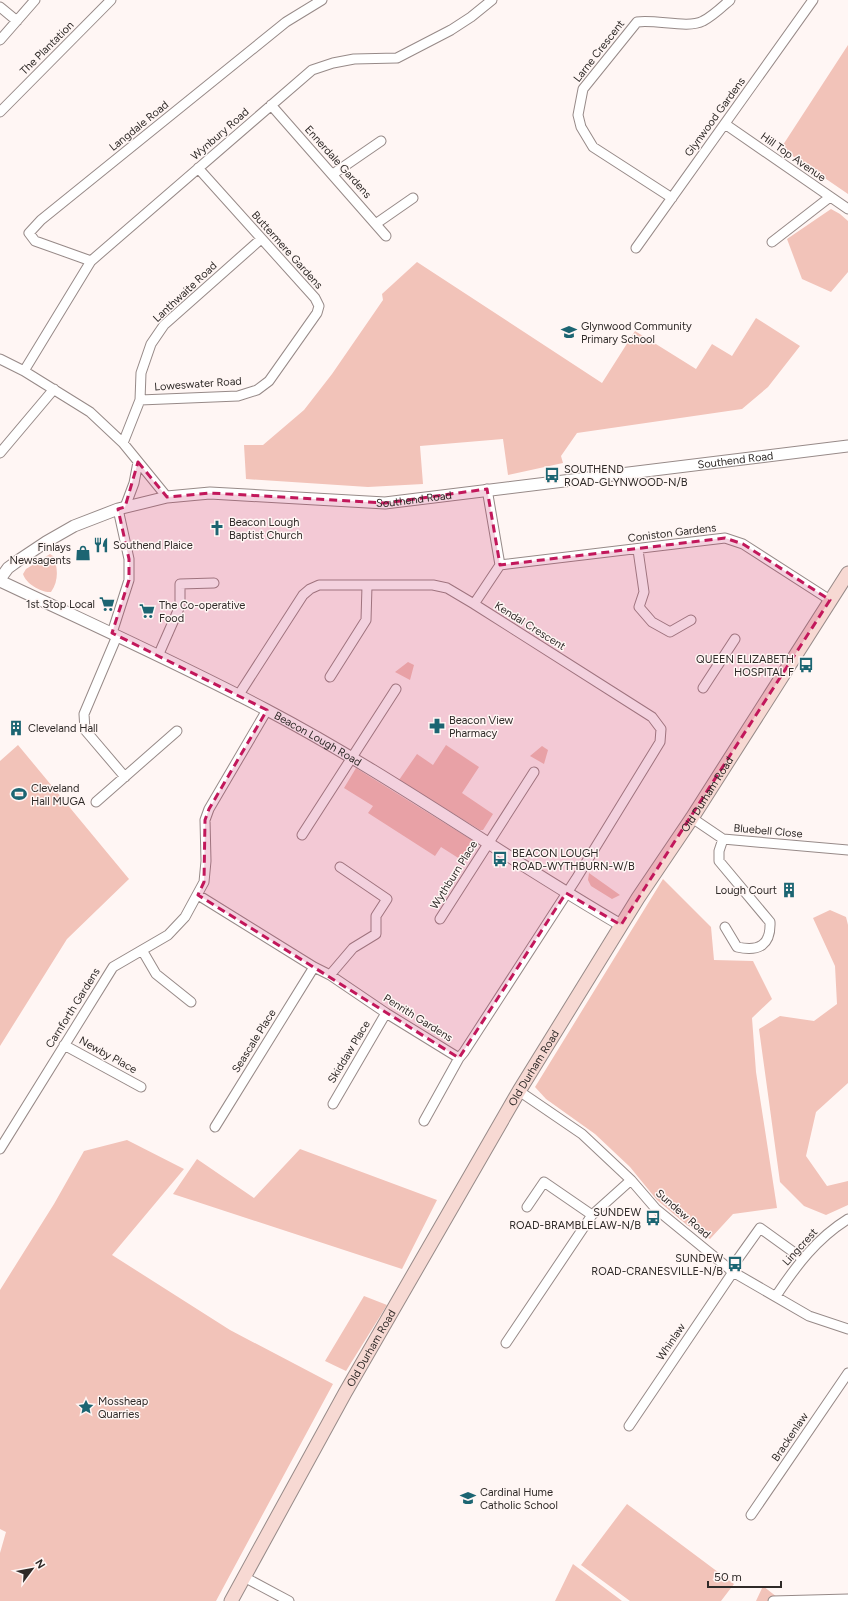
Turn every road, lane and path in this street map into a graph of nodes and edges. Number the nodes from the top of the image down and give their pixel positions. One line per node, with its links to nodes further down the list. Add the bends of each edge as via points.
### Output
1 (35, 0): 8 (street)
2 (111, 0): 11 (street, The Plantation)
3 (322, 0): 25 (street, Langdale Road, via 280,27 41,220 29,233 35,241)
4 (492, 0): 10 (street, Wynbury Road, via 451,30 397,58 354,59 312,70)
5 (730, 0): 18 (street, Larne Crescent, via 702,22 637,22 583,89 578,115 581,127 593,147)
6 (813, 0): 12 (street, Glynwood Gardens)
7 (0, 7): 8 (street)
8 (16, 21): 9 (street)
9 (0, 40)
10 (271, 105): 14 (street, Wynbury Road); 15 (street, Ennerdale Gardens)
11 (0, 112)
12 (725, 124): 16 (street, Hill Top Avenue); 18 (street, Glynwood Gardens)
13 (382, 141): 15 (street)
14 (198, 168): 22 (street, Buttermere Gardens); 25 (street, Wynbury Road)
15 (332, 174): 20 (street, Ennerdale Gardens)
16 (830, 197): 19 (street, Hill Top Avenue); 23 (street)
17 (412, 198): 20 (street)
18 (672, 198): 24 (street, Glynwood Gardens)
19 (848, 209)
20 (377, 223): 21 (street, Ennerdale Gardens)
21 (386, 236)
22 (261, 239): 29 (street, Buttermere Gardens, via 315,298 319,306 317,313 269,381); 30 (street, Lanthwaite Road, via 164,325 151,344 142,373)
23 (772, 242)
24 (636, 248)
25 (91, 261): 27 (street, Wynbury Road)
26 (0, 359): 27 (street)
27 (24, 371): 28 (street)
28 (54, 389): 31 (street, via 90,412); 33 (street)
29 (257, 390): 30 (street, Loweswater Road, via 238,396)
30 (140, 400): 31 (street, Lanthwaite Road)
31 (123, 443): 34 (street)
32 (848, 446): 35 (street, Southend Road)
33 (0, 453)
34 (138, 462): 36 (street); 37 (street, via 134,483)
35 (487, 489): 36 (street, Southend Road, via 385,503 210,494); 39 (street)
36 (167, 497): 37 (street, Southend Road)
37 (122, 508): 41 (street, Southend Road, via 74,526 46,542 8,568); 47 (street, via 129,559 129,580)
38 (638, 550): 39 (street, Coniston Gardens); 44 (street, Coniston Gardens, via 725,538 749,547); 46 (street, via 644,592 639,607 652,622 670,632)
39 (500, 565): 45 (street)
40 (846, 579): 44 (main road, Old Durham Road)
41 (0, 580): 47 (street, Beacon Lough Road)
42 (214, 583): 49 (street, via 180,584 180,606)
43 (367, 586): 45 (street, Kendal Crescent, via 442,586); 50 (street, via 366,620); 53 (street, Kendal Crescent, via 319,585 310,589)
44 (830, 600): 60 (main road, Old Durham Road)
45 (474, 604): 66 (street, Kendal Crescent, via 652,718 661,729 660,742)
46 (691, 620)
47 (115, 634): 49 (street, Beacon Lough Road); 58 (street, via 83,722 85,730)
48 (735, 639): 51 (street)
49 (158, 656): 53 (street, Beacon Lough Road)
50 (330, 677)
51 (703, 688)
52 (396, 689): 56 (street)
53 (238, 696): 54 (street, Beacon Lough Road)
54 (268, 710): 56 (street, Beacon Lough Road); 67 (street, Carnforth Gardens, via 209,809 205,820 204,882)
55 (177, 731): 58 (street)
56 (352, 759): 61 (street); 63 (street, Beacon Lough Road, via 393,782)
57 (534, 772): 63 (street, Wythburn Place)
58 (125, 777): 59 (street)
59 (96, 802)
60 (692, 818): 62 (street, Bluebell Close); 69 (main road, Old Durham Road)
61 (302, 835)
62 (723, 838): 64 (street, Bluebell Close); 70 (street, via 718,851 719,861 770,922 770,932 768,939 761,946 745,949 737,947)
63 (487, 843): 66 (street, Beacon Lough Road); 68 (street, Wythburn Place)
64 (848, 850)
65 (340, 867): 73 (street, via 387,899 376,916 376,934 353,948)
66 (566, 893): 69 (street, Beacon Lough Road); 77 (street)
67 (198, 894): 71 (street, Carnforth Gardens, via 176,929); 72 (street, Penrith Gardens)
68 (440, 919)
69 (621, 925): 79 (main road, Old Durham Road)
70 (725, 927)
71 (142, 950): 74 (street, via 156,974); 76 (street, Carnforth Gardens, via 113,967)
72 (314, 967): 73 (street, Penrith Gardens); 82 (street, Seascale Place)
73 (330, 975): 75 (street, Penrith Gardens)
74 (191, 1002)
75 (386, 1013): 77 (street, Penrith Gardens); 80 (street, Skiddaw Place)
76 (64, 1045): 78 (street, Newby Place); 83 (street, Carnforth Gardens)
77 (459, 1058): 81 (street)
78 (141, 1087)
79 (519, 1091): 84 (street, Sundew Road, via 582,1134); 96 (main road, Old Durham Road, via 345,1393)
80 (333, 1104)
81 (424, 1121)
82 (216, 1127)
83 (0, 1149)
84 (631, 1180): 86 (street); 89 (street, Sundew Road, via 656,1209)
85 (527, 1207): 86 (street, via 544,1182)
86 (592, 1215): 92 (street)
87 (848, 1219): 88 (street, Lingcrest, via 835,1227)
88 (803, 1259): 89 (street, Whinlaw, via 760,1228); 90 (street, Lingcrest)
89 (732, 1271): 90 (street, Sundew Road); 94 (street, Whinlaw)
90 (776, 1296): 91 (street, Sundew Road, via 809,1316)
91 (848, 1329)
92 (506, 1343)
93 (848, 1373): 95 (street, Brackenlaw)
94 (629, 1426)
95 (751, 1515)
96 (244, 1577): 98 (main road, Old Durham Road); 99 (street)
97 (848, 1599): 100 (street)
98 (231, 1601)
99 (289, 1601)
100 (772, 1601)

